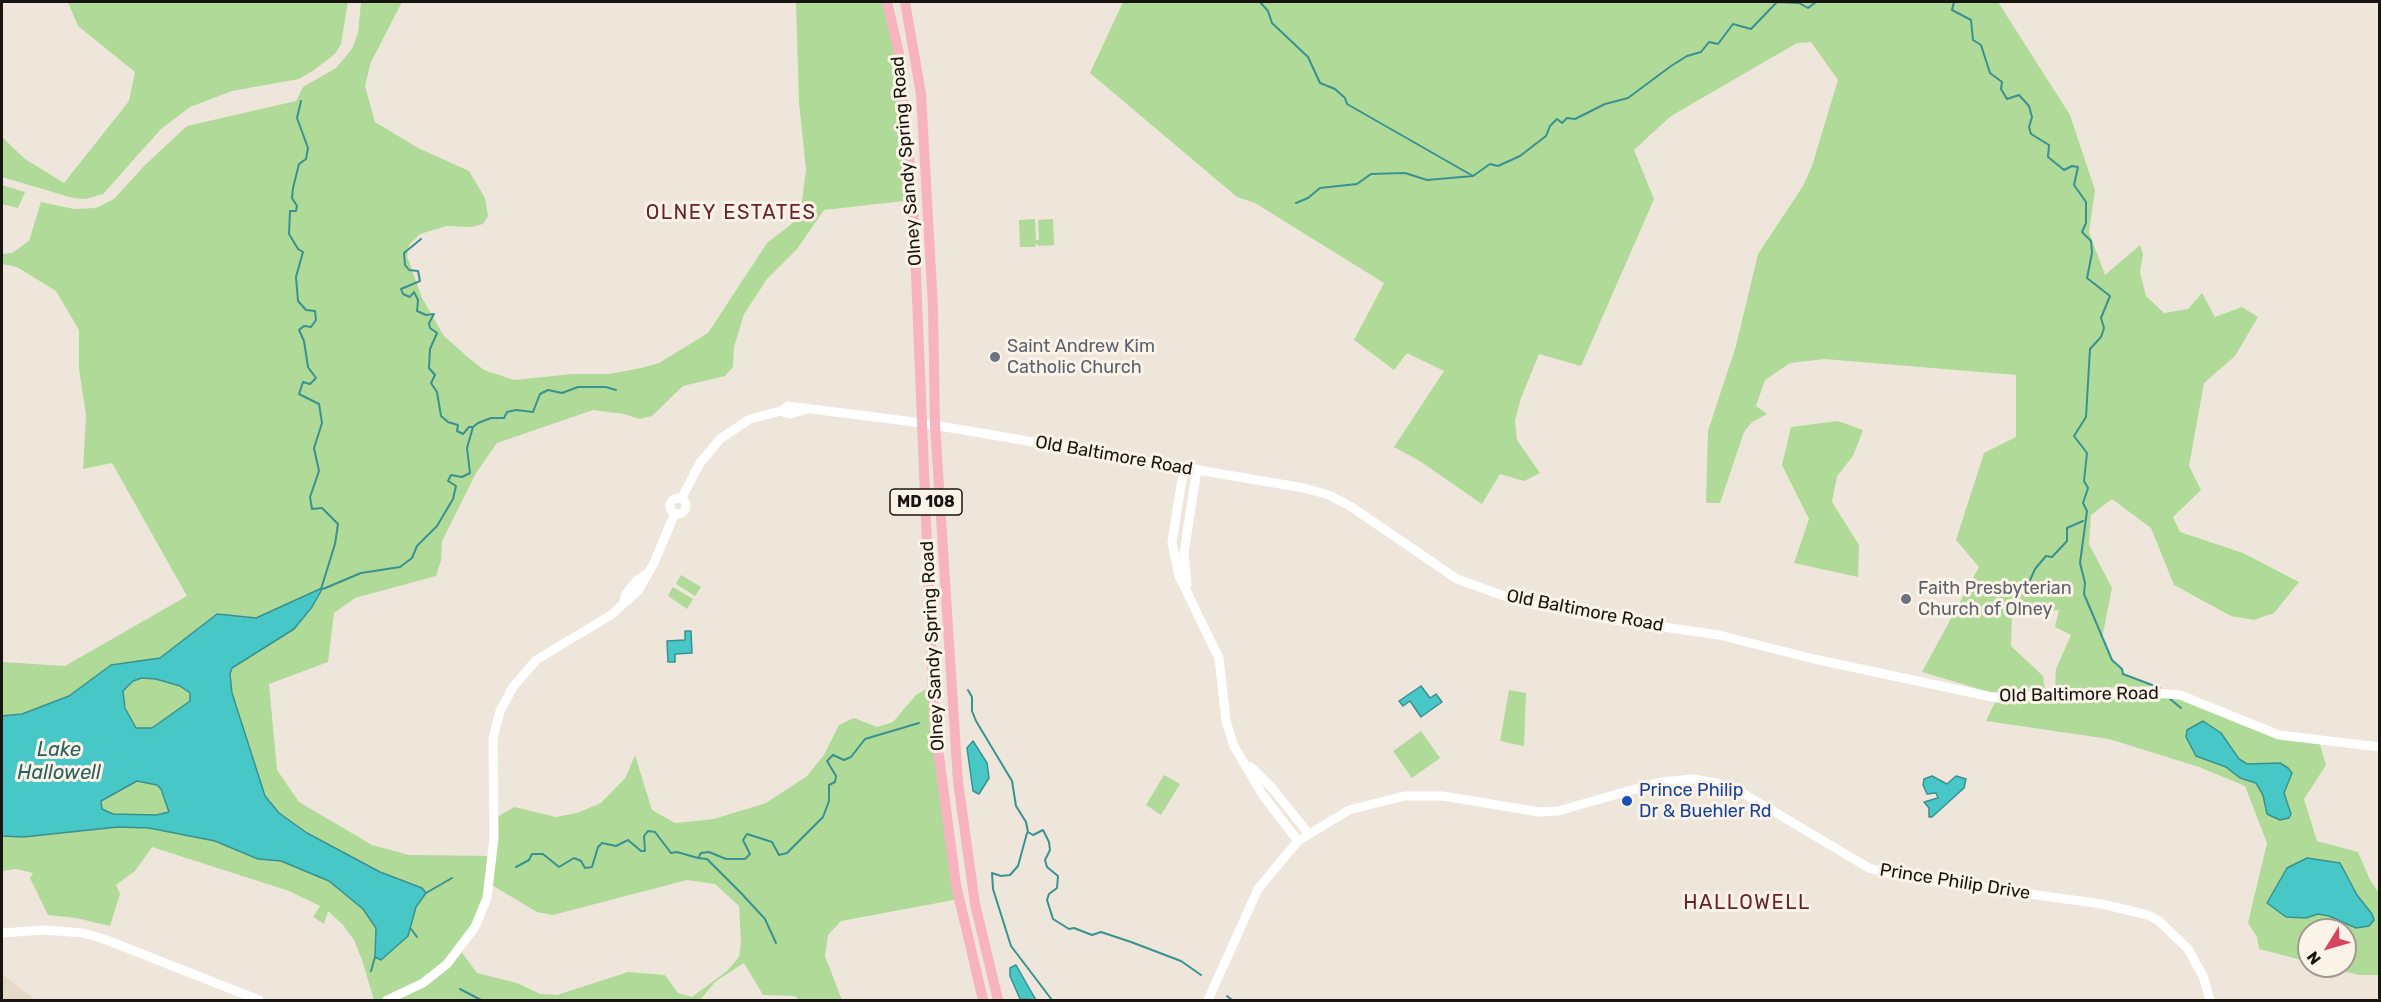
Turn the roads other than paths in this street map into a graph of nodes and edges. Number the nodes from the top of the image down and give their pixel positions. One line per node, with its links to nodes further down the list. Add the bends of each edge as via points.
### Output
1 (887, 2): 3 (main road, Olney Sandy Spring Road / MD 108, via 899,53 913,200)
2 (904, 2): 4 (main road, Olney Sandy Spring Road / MD 108, via 921,86)
3 (922, 423): 4 (street, Old Baltimore Road); 14 (street, Old Baltimore Road, via 788,405 781,411 750,419 720,439 700,463 681,499 685,509 675,513 647,574 637,580 624,602 611,615 536,660 513,687 500,711 493,740 494,838 487,898 475,927 447,964 423,982); 15 (main road, Olney Sandy Spring Road / MD 108, via 934,718 955,879)
4 (935, 425): 5 (street, Old Baltimore Road); 16 (main road, Olney Sandy Spring Road / MD 108, via 958,782 975,904)
5 (1184, 466): 6 (street, Old Baltimore Road); 7 (street, via 1172,542)
6 (1197, 469): 7 (street, via 1184,553); 8 (street, Old Baltimore Road, via 1329,495 1456,579 1518,601 1719,635 1997,698 2180,695 2279,735)
7 (1188, 596): 9 (street, via 1219,658 1226,721)
8 (2379, 747)
9 (1240, 757): 10 (street, via 1273,789); 11 (street)
10 (1308, 833): 11 (street, Prince Philip Drive); 18 (street, Prince Philip Drive, via 1349,810 1404,796 1443,796 1539,812 1558,811 1660,782 1692,779 1717,783 1746,795 1869,868 1893,875 2137,910 2159,921 2188,949 2203,976)
11 (1298, 841): 17 (street, Prince Philip Drive, via 1258,889)
12 (2, 933): 13 (street, via 44,930 93,936)
13 (259, 1000)
14 (387, 1000)
15 (983, 1000)
16 (998, 1000)
17 (1209, 1000)
18 (2210, 1000)

